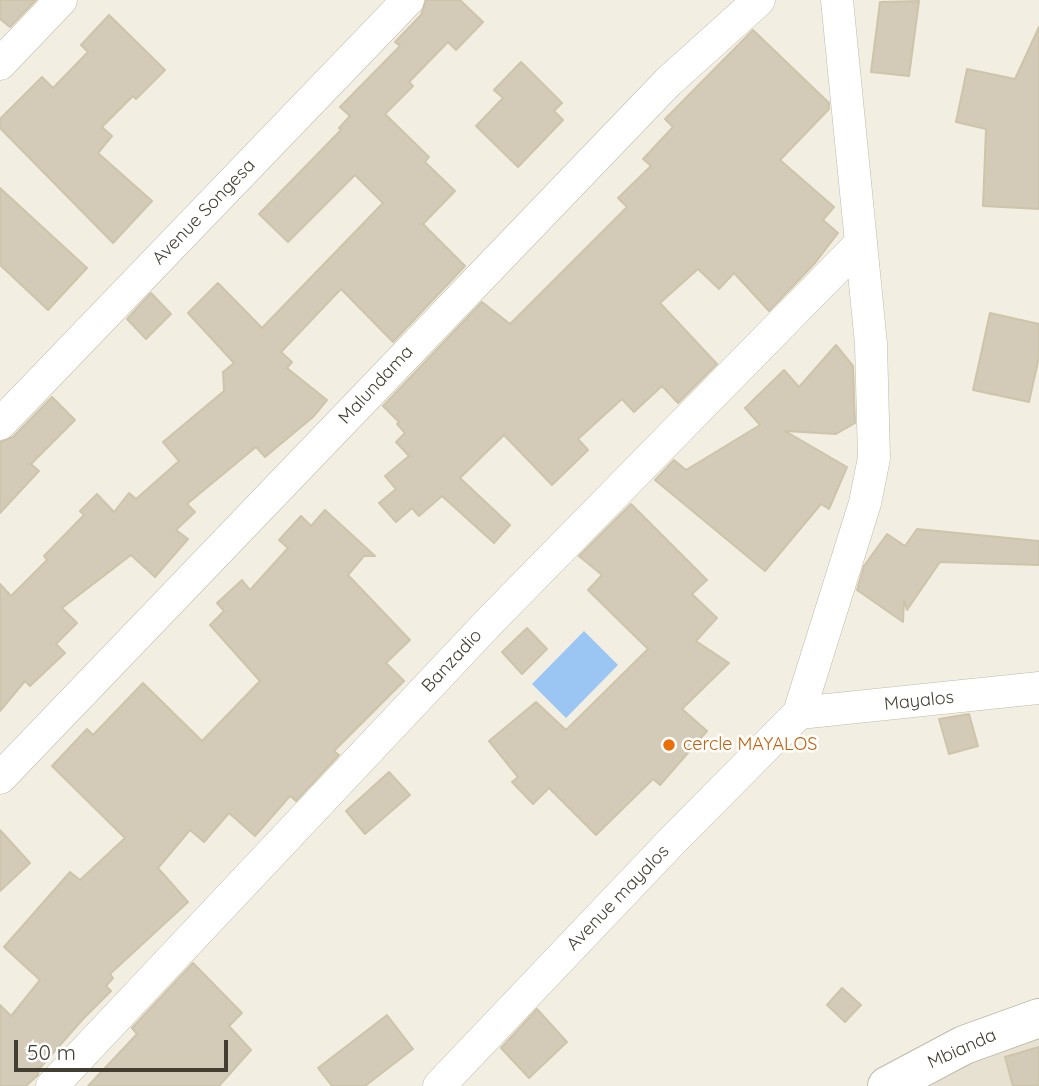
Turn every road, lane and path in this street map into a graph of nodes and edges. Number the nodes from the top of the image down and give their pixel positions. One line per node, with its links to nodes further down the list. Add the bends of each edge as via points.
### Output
1 (61, 0): 5 (street)
2 (408, 0): 7 (street, Avenue Songesa)
3 (759, 0): 10 (street, Malundama, via 658,92)
4 (837, 0): 6 (street)
5 (0, 64)
6 (860, 244): 9 (street, via 871,344 874,458 865,503); 12 (street, Banzadio, via 490,621)
7 (0, 424)
8 (1039, 688): 9 (street, Mayalos)
9 (799, 713): 13 (street, Avenue mayalos)
10 (0, 778)
11 (1039, 1018): 14 (street, Mbianda, via 964,1045)
12 (52, 1086)
13 (439, 1086)
14 (887, 1086)

